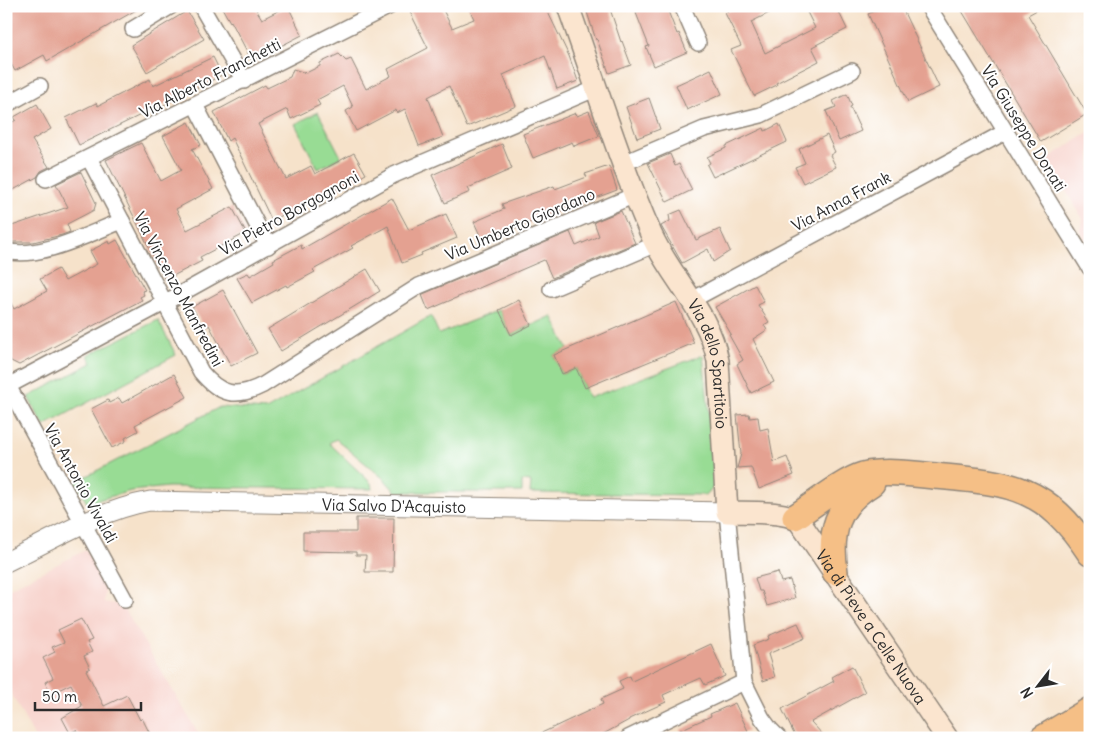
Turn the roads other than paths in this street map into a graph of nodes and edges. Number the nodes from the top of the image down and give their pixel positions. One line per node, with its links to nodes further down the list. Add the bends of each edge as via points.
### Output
1 (171, 6): 7 (street)
2 (201, 6): 10 (street)
3 (390, 6): 10 (street, Via Alberto Franchetti)
4 (568, 6): 12 (main road, Via dello Spartitoio)
5 (682, 6): 8 (street)
6 (928, 6): 15 (street, Via Giuseppe Donati)
7 (133, 29)
8 (698, 43)
9 (852, 71): 17 (street, via 760,115 704,129)
10 (244, 81): 13 (street, Via Alberto Franchetti)
11 (40, 86): 14 (street)
12 (597, 88): 17 (main road, Via dello Spartitoio); 22 (street, Via Pietro Borgognoni, via 411,167)
13 (195, 105): 16 (street, Via Alberto Franchetti); 22 (street)
14 (6, 106)
15 (1005, 132): 24 (street, Via Giuseppe Donati); 27 (street, Via Anna Frank)
16 (89, 158): 18 (street, Via Alberto Franchetti); 20 (street, Via Vincenzo Manfredini)
17 (624, 163): 19 (main road, Via dello Spartitoio)
18 (46, 179)
19 (635, 194): 21 (main road, Via dello Spartitoio); 25 (street, Via Umberto Giordano)
20 (122, 221): 23 (street, via 46,249 21,253); 28 (street, Via Vincenzo Manfredini)
21 (656, 244): 26 (street); 27 (main road, Via dello Spartitoio)
22 (268, 246): 28 (street, Via Pietro Borgognoni)
23 (6, 251)
24 (1090, 268)
25 (419, 286): 28 (street, Via Vincenzo Manfredini, via 263,385 241,393 225,392 208,380 194,361)
26 (551, 289)
27 (692, 300): 31 (main road, Via dello Spartitoio, via 710,332 718,361)
28 (164, 303): 29 (street, Via Pietro Borgognoni)
29 (7, 385): 34 (street, Via Antonio Vivaldi)
30 (890, 474): 32 (highway, via 859,492); 33 (highway, via 856,478); 35 (highway, via 989,481 1020,489 1052,508 1077,533)
31 (727, 512): 33 (main road, Via Salvo D'Acquisto, via 784,515); 34 (street, Via Salvo D'Acquisto, via 162,501 129,506); 39 (street, Via dello Spartitoio)
32 (837, 520): 33 (highway, via 822,526); 37 (highway, via 833,542)
33 (800, 522): 37 (main road, Via di Pieve a Celle Nuova)
34 (83, 524): 36 (street, Via Salvo D'Acquisto); 38 (street, Via Antonio Vivaldi)
35 (1090, 553)
36 (6, 562)
37 (835, 572): 47 (main road, Via di Pieve a Celle Nuova)
38 (126, 600)
39 (744, 682): 45 (street); 46 (street, Via dello Spartitoio, via 762,718)
40 (1090, 700): 44 (highway)
41 (1090, 710): 44 (highway)
42 (1090, 728): 44 (highway)
43 (1090, 735): 44 (highway)
44 (1063, 736)
45 (628, 738)
46 (779, 738)
47 (947, 738)

